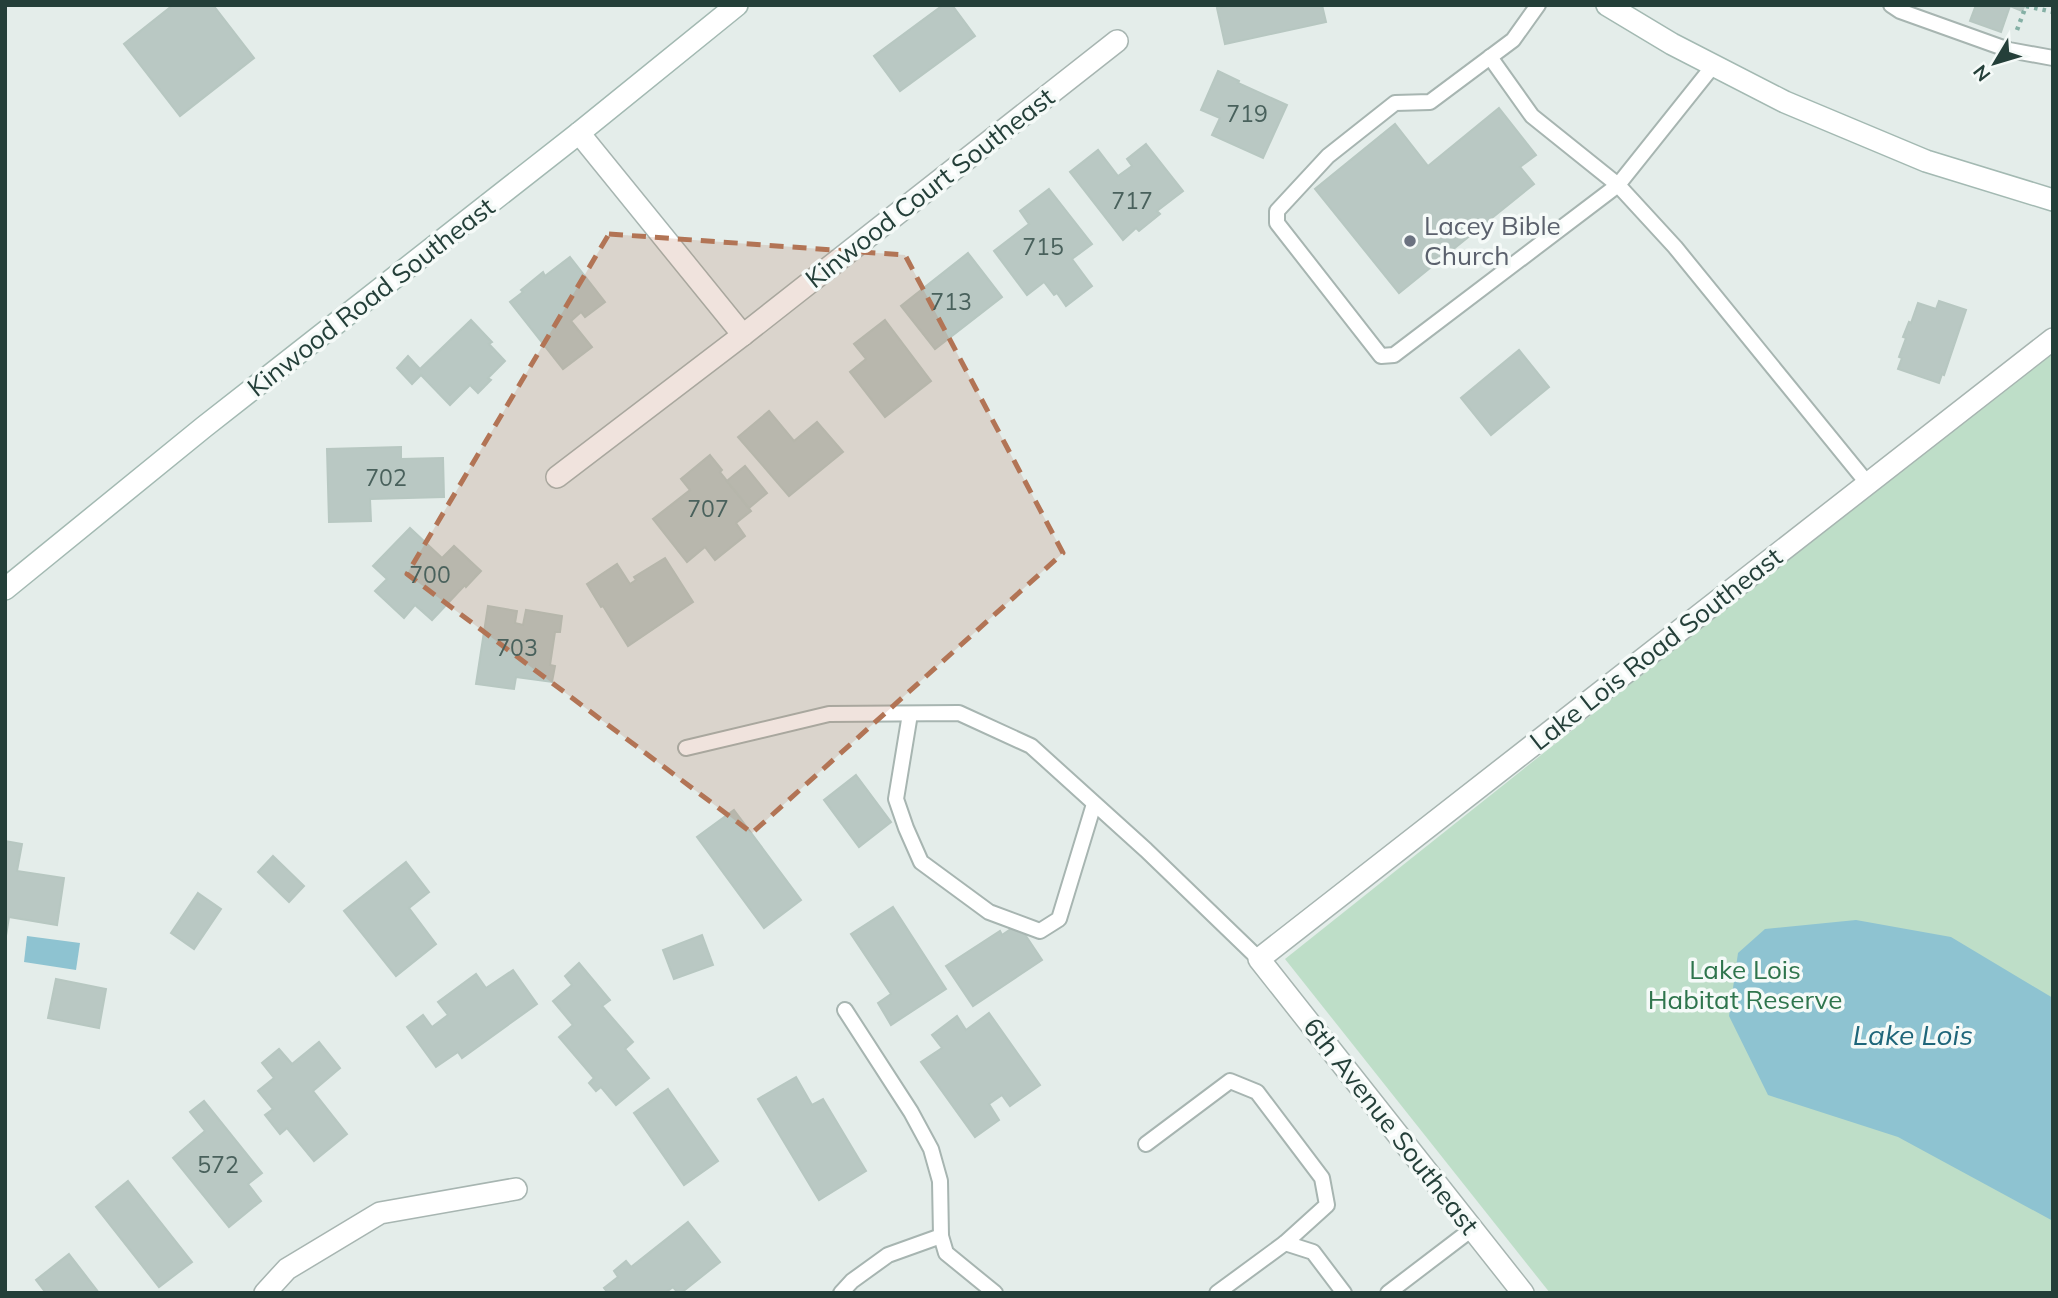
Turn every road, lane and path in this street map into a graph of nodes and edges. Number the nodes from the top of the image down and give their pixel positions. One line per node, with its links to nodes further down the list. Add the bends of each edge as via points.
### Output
1 (737, 5): 11 (street, Kinwood Road Southeast)
2 (1538, 5): 8 (lane, via 1513,40)
3 (1607, 5): 10 (street)
4 (1891, 5): 7 (lane)
5 (2053, 12): 7 (path, via 2026,6)
6 (1117, 41): 14 (street, Kinwood Court Southeast)
7 (2008, 50): 9 (lane)
8 (1490, 57): 12 (lane, via 1532,116); 12 (lane, via 1430,102 1395,103 1328,156 1277,211 1277,223 1381,356 1394,355)
9 (2053, 58)
10 (1713, 66): 12 (lane); 13 (street, via 1785,102 1926,161)
11 (579, 133): 14 (street); 18 (street, Kinwood Road Southeast)
12 (1618, 185): 17 (lane, via 1675,247)
13 (2053, 200)
14 (743, 335): 16 (street, Kinwood Court Southeast)
15 (2053, 340): 17 (street, Lake Lois Road Southeast)
16 (557, 477)
17 (1868, 484): 22 (street, Lake Lois Road Southeast)
18 (5, 589)
19 (910, 713): 20 (lane, via 829,714); 21 (lane, via 959,713 1031,746); 21 (lane, via 896,799 906,828 921,862 989,912 1040,931 1059,919)
20 (686, 748)
21 (1094, 804): 22 (lane)
22 (1259, 959): 26 (street, 6th Avenue Southeast)
23 (845, 1010): 27 (lane, via 931,1149 940,1181)
24 (1146, 1144): 28 (lane, via 1230,1081 1256,1092 1322,1178 1327,1205)
25 (516, 1189): 29 (street, via 380,1213 287,1269)
26 (1472, 1229): 34 (lane); 35 (street, 6th Avenue Southeast)
27 (941, 1236): 30 (lane, via 888,1255); 31 (lane, via 946,1253)
28 (1285, 1243): 32 (lane); 33 (lane, via 1313,1252)
29 (265, 1293)
30 (841, 1293)
31 (995, 1293)
32 (1217, 1293)
33 (1344, 1293)
34 (1388, 1293)
35 (1522, 1293)

